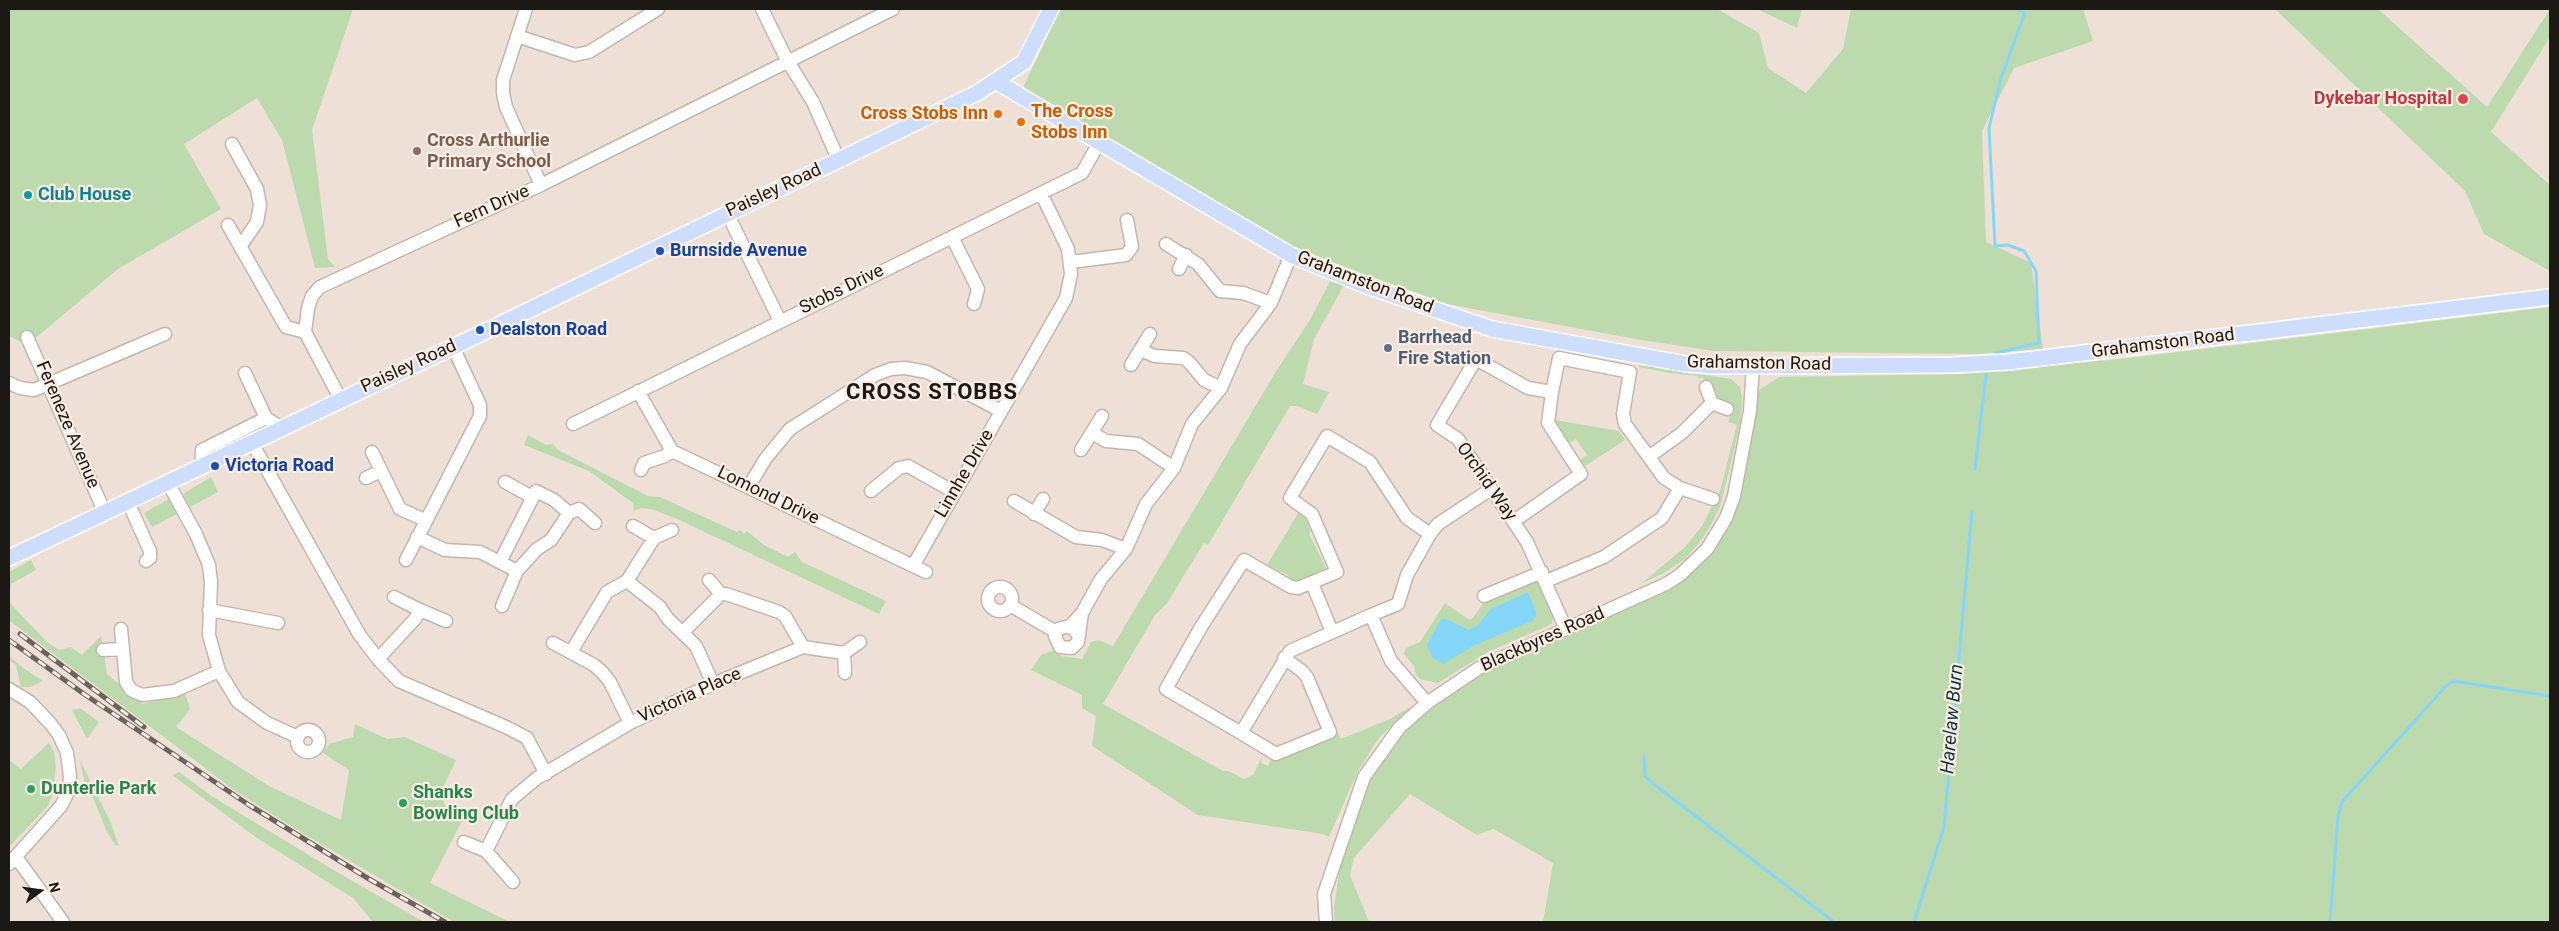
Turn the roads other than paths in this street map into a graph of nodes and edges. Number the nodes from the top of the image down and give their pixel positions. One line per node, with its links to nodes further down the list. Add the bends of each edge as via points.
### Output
1 (526, 9): 6 (street)
2 (658, 9): 6 (street, via 589,52 575,56)
3 (762, 9): 7 (street)
4 (893, 9): 7 (street, Fern Drive)
5 (1051, 9): 8 (main road, Paisley Road, via 1024,62)
6 (517, 36): 12 (street, via 503,80 503,94)
7 (787, 60): 11 (street, via 813,102); 12 (street, Fern Drive)
8 (997, 82): 9 (main road, Grahamston Road); 11 (main road, Paisley Road)
9 (1099, 143): 13 (street, Stobs Drive, via 1082,173); 21 (main road, Grahamston Road)
10 (232, 144): 19 (street, via 257,189 260,205 257,222)
11 (839, 161): 14 (main road, Paisley Road)
12 (541, 185): 28 (street, Fern Drive, via 320,287 308,308)
13 (1041, 193): 17 (street, Stobs Drive); 22 (street, Linnhe Drive)
14 (727, 213): 27 (street); 32 (main road, Paisley Road)
15 (1127, 220): 22 (street, via 1132,247 1126,255)
16 (228, 225): 19 (street)
17 (952, 237): 26 (street, via 978,289); 27 (street, Stobs Drive)
18 (1166, 244): 20 (street)
19 (240, 247): 28 (street, via 286,327)
20 (1186, 255): 23 (street); 25 (street, via 1203,268 1220,291 1243,293)
21 (1291, 255): 25 (street); 35 (main road, Grahamston Road, via 1367,286 1492,329 1686,364)
22 (1071, 262): 46 (street, Linnhe Drive, via 1066,298)
23 (1178, 269)
24 (2550, 297): 35 (main road, Grahamston Road, via 2008,362)
25 (1270, 303): 40 (street, via 1240,344)
26 (974, 304)
27 (780, 321): 41 (street, Stobs Drive)
28 (305, 332): 43 (street)
29 (165, 334): 38 (street)
30 (1150, 334): 33 (street)
31 (27, 337): 38 (street, Fereneze Avenue)
32 (453, 347): 43 (main road, Paisley Road); 77 (street, via 480,405 480,416)
33 (1140, 350): 34 (street); 40 (street, via 1155,356 1183,358 1204,380)
34 (1131, 365)
35 (1753, 366): 108 (street, Blackbyres Road, via 1750,411 1734,496 1715,539 1697,560 1666,584)
36 (245, 373): 48 (street)
37 (9, 383): 38 (street, via 27,390)
38 (48, 384): 74 (street, Fereneze Avenue)
39 (1706, 387): 44 (street)
40 (1222, 388): 58 (street, via 1192,424)
41 (638, 391): 49 (street, Stobs Drive); 53 (street)
42 (1552, 392): 56 (street, via 1560,358 1630,372 1623,414 1625,424); 66 (street, Orchid Way, via 1528,388 1476,359 1437,425 1458,439); 78 (street, via 1548,424 1581,474)
43 (341, 400): 50 (main road, Paisley Road)
44 (1712, 403): 45 (street); 56 (street, via 1682,433)
45 (1727, 409)
46 (1001, 411): 64 (street, via 927,372 891,369 875,375 790,429 766,458); 68 (street, Linnhe Drive)
47 (1102, 416): 51 (street)
48 (266, 418): 50 (street); 57 (street, via 202,450)
49 (573, 424)
50 (282, 428): 52 (main road, Paisley Road)
51 (1092, 433): 54 (street); 58 (street, via 1106,441 1138,444)
52 (252, 443): 57 (main road, Paisley Road); 121 (street, via 359,634)
53 (672, 450): 60 (street, via 644,463); 64 (street, Lomond Drive)
54 (1081, 450)
55 (372, 452): 59 (street)
56 (1650, 456): 65 (street, via 1664,478)
57 (201, 467): 63 (main road, Paisley Road)
58 (1174, 468): 85 (street, via 1146,504)
59 (381, 470): 61 (street); 77 (street, via 400,509)
60 (641, 470)
61 (366, 478)
62 (505, 482): 69 (street)
63 (168, 483): 72 (main road, Paisley Road); 102 (street, via 196,534 209,566)
64 (749, 486): 90 (street, Lomond Drive)
65 (1680, 488): 71 (street); 93 (street, via 1662,518 1604,557)
66 (1491, 489): 78 (street, Orchid Way); 82 (street, via 1438,524)
67 (871, 492): 68 (street, via 899,468 908,466)
68 (954, 492): 90 (street, Linnhe Drive)
69 (532, 497): 75 (street, via 536,491); 89 (street)
70 (1043, 499): 76 (street)
71 (1713, 499)
72 (128, 502): 74 (main road, Paisley Road); 88 (street, via 150,551 150,558)
73 (1014, 502): 76 (street)
74 (105, 513): 86 (main road, Paisley Road)
75 (569, 513): 79 (street, via 579,509); 91 (street, via 551,540 537,549)
76 (1034, 514): 85 (street, via 1076,537 1102,540)
77 (425, 520): 83 (street)
78 (1514, 521): 93 (street, Orchid Way)
79 (595, 523)
80 (633, 526): 84 (street)
81 (672, 530): 84 (street)
82 (1430, 534): 96 (street, via 1407,518 1370,462 1327,436 1290,498 1312,514 1337,572); 104 (street, via 1407,575 1398,604)
83 (417, 537): 87 (street); 89 (street, via 445,550 480,552)
84 (654, 538): 94 (street)
85 (1126, 549): 112 (street, via 1101,579 1082,613)
86 (9, 558)
87 (406, 560)
88 (146, 561)
89 (500, 562): 91 (street)
90 (913, 566): 92 (street, Lomond Drive)
91 (517, 571): 101 (street)
92 (926, 572)
93 (1544, 576): 98 (street); 108 (street, Orchid Way)
94 (628, 580): 109 (street); 118 (street, via 608,592)
95 (709, 580): 97 (street)
96 (1312, 583): 111 (street); 128 (street, via 1291,587 1244,560 1167,686 1166,689)
97 (721, 594): 109 (street); 115 (street, via 785,616)
98 (1484, 596)
99 (394, 597): 103 (street)
100 (1010, 604): 110 (street)
101 (502, 606)
102 (209, 610): 106 (street); 122 (street, via 209,635)
103 (420, 610): 105 (street); 121 (street)
104 (1371, 616): 111 (street); 126 (street, via 1391,661)
105 (446, 621)
106 (278, 622)
107 (121, 629): 116 (street)
108 (1566, 629): 126 (street, Blackbyres Road, via 1479,668)
109 (683, 632): 124 (street, via 696,646)
110 (1056, 632): 112 (street, via 1062,626); 112 (street, via 1055,640 1060,647 1068,649)
111 (1332, 632): 120 (street, via 1292,650)
112 (1078, 638)
113 (860, 642): 119 (street)
114 (553, 643): 118 (street)
115 (803, 647): 119 (street); 124 (street, Victoria Place)
116 (122, 649): 117 (street); 122 (street, via 126,682 131,690 142,695 174,691)
117 (103, 650)
118 (571, 652): 127 (street, via 602,672)
119 (844, 653): 123 (street)
120 (1284, 658): 128 (street); 128 (street, via 1307,677 1330,732 1276,754)
121 (378, 659): 130 (street, via 399,681 527,738)
122 (219, 672): 129 (street, via 238,702 267,723)
123 (844, 673)
124 (713, 684): 127 (street, Victoria Place)
125 (9, 689): 133 (street, via 30,702 59,735 68,758 70,776 69,790 61,806)
126 (1427, 703): 136 (street, Blackbyres Road, via 1400,728 1364,777 1324,894)
127 (630, 723): 130 (street, Victoria Place)
128 (1241, 733)
129 (298, 737)
130 (546, 774): 132 (street, Victoria Place, via 527,784 512,799)
131 (464, 842): 132 (street)
132 (486, 851): 134 (street)
133 (12, 860): 135 (street)
134 (513, 882)
135 (63, 922)
136 (1326, 922)

